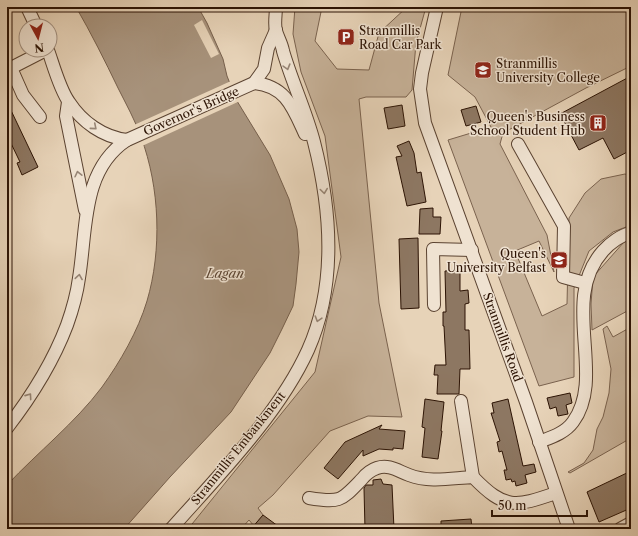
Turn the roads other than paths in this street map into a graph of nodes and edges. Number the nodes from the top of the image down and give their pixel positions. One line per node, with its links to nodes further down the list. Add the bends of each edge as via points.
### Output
1 (27, 7): 4 (street)
2 (276, 7): 5 (street, Stranmillis Embankment)
3 (437, 7): 17 (street, Stranmillis Road, via 422,73 422,105 427,129)
4 (32, 18)
5 (276, 30): 9 (street, Stranmillis Embankment, via 268,48 264,69); 14 (street, Stranmillis Embankment, one-way to 14)
6 (31, 58): 8 (street)
7 (50, 58): 10 (street)
8 (9, 69): 11 (street, via 23,95)
9 (250, 85): 12 (street, Governor's Bridge); 14 (street, Stranmillis Embankment, via 268,85 281,93 290,104)
10 (68, 102): 12 (street, one-way to 12, via 99,132 117,139); 15 (street, one-way to 10, via 66,116)
11 (40, 118)
12 (130, 138): 15 (street, Governor's Bridge, via 116,147 106,159 98,173)
13 (518, 144): 18 (street, via 564,226 563,277)
14 (316, 153): 27 (street, Stranmillis Embankment, one-way to 27, via 326,205 329,237 328,270 321,310 309,349 273,409)
15 (85, 212): 21 (street, one-way to 15, via 33,391 67,325 79,279)
16 (631, 233): 18 (street, via 608,245 596,258)
17 (472, 250): 19 (street, via 432,249); 22 (street, Stranmillis Road)
18 (585, 283): 22 (street, via 583,308 586,370 581,408 572,423 561,433)
19 (434, 305)
20 (461, 401): 23 (street)
21 (7, 428)
22 (539, 442): 24 (street, Stranmillis Road)
23 (473, 477): 24 (street, via 494,497 504,502 532,501); 25 (street, via 435,480 408,475 396,468 377,468 367,473 345,498)
24 (556, 493): 28 (street, Stranmillis Road)
25 (309, 498)
26 (631, 523): 29 (street)
27 (171, 529)
28 (569, 529)
29 (620, 529)

